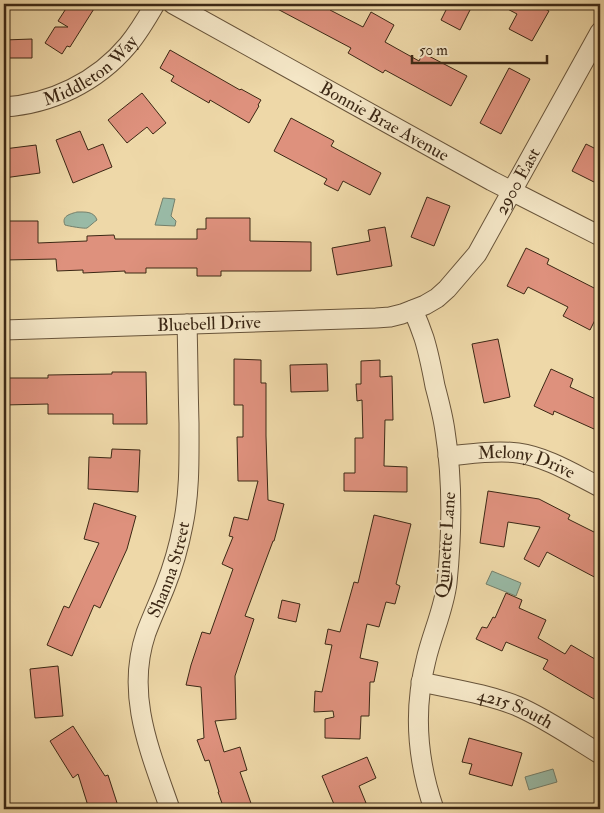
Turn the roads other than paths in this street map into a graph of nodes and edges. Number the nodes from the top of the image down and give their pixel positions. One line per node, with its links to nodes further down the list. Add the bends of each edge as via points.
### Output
1 (156, 4): 4 (street, Middleton Way, via 127,46 90,78 56,96)
2 (173, 4): 5 (street, Bonnie Brae Avenue)
3 (600, 32): 5 (street, 2900 East)
4 (4, 107)
5 (512, 192): 6 (street, Bonnie Brae Avenue); 7 (street, 2900 East, via 477,254 447,289)
6 (600, 236)
7 (413, 310): 8 (street, Bluebell Drive, via 376,318); 10 (street, Quinette Lane, via 425,339)
8 (187, 324): 9 (street, Bluebell Drive); 14 (street, Shanna Street, via 187,497 176,555 146,633 138,675 138,698 146,740)
9 (4, 330)
10 (448, 456): 11 (street, Melony Drive, via 518,454 547,461); 12 (street, Quinette Lane, via 447,585)
11 (600, 486)
12 (421, 682): 13 (street, 4215 South, via 520,707); 15 (street, Quinette Lane, via 420,754)
13 (600, 754)
14 (170, 809)
15 (434, 809)

